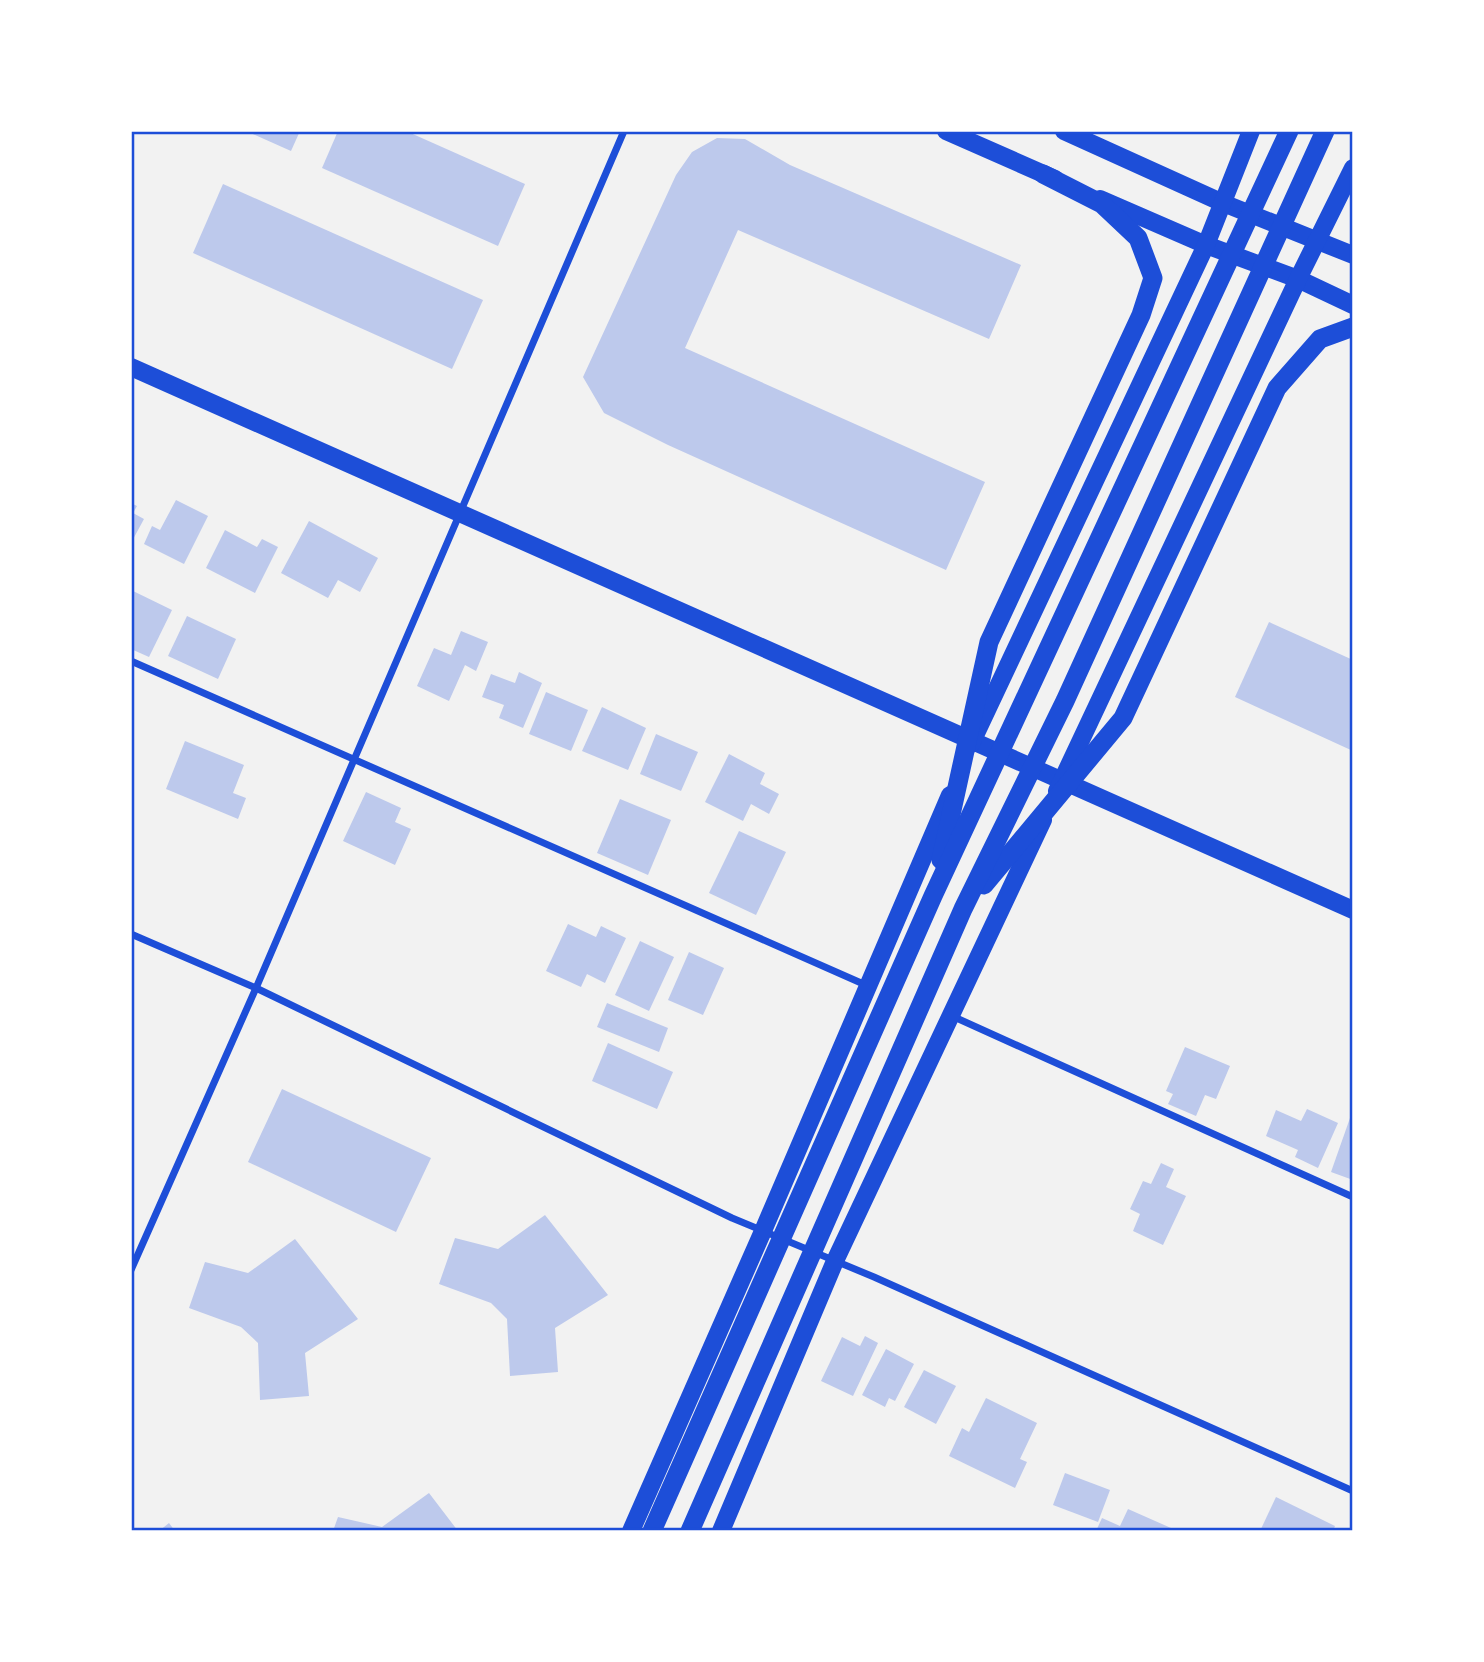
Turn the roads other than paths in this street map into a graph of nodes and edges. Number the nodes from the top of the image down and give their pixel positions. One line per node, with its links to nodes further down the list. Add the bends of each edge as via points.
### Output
1 (624, 131): 17 (street)
2 (946, 131): 8 (main road)
3 (1064, 131): 9 (main road)
4 (1251, 131): 9 (main road)
5 (1289, 131): 22 (highway)
6 (1325, 131): 23 (highway, via 1065,701)
7 (1353, 168): 10 (main road)
8 (1043, 174): 11 (main road); 22 (highway, via 1102,204 1138,237 1153,278 989,642)
9 (1223, 203): 10 (main road); 11 (main road)
10 (1317, 240): 12 (main road); 13 (main road)
11 (1206, 245): 13 (main road); 19 (main road)
12 (1353, 256)
13 (1298, 279): 14 (main road); 21 (main road)
14 (1353, 304)
15 (1353, 327): 23 (highway, via 1320,339 1277,388 1123,718)
16 (131, 367): 17 (main road)
17 (460, 514): 19 (main road); 20 (street)
18 (131, 662): 20 (street)
19 (972, 742): 21 (main road); 26 (main road)
20 (354, 760): 26 (street); 27 (street)
21 (1062, 781): 24 (main road); 28 (main road)
22 (933, 895): 35 (highway)
23 (963, 909): 36 (highway)
24 (1353, 910)
25 (131, 934): 27 (street)
26 (869, 987): 30 (main road)
27 (256, 988): 30 (street); 32 (street)
28 (951, 1016): 29 (street); 31 (main road)
29 (1353, 1197)
30 (764, 1231): 31 (street); 34 (main road)
31 (835, 1261): 33 (street); 37 (main road)
32 (131, 1270)
33 (1353, 1491)
34 (631, 1531)
35 (652, 1531)
36 (690, 1531)
37 (721, 1531)

